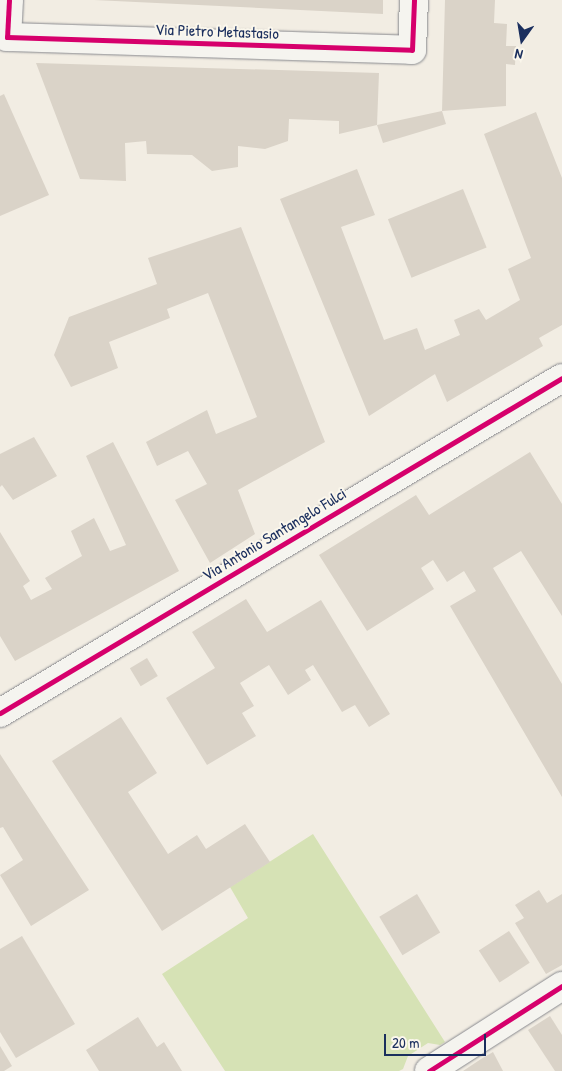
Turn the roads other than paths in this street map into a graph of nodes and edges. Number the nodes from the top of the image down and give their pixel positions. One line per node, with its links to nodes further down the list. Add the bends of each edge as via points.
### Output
1 (8, 0): 3 (street, Via Pietro Metastasio)
2 (414, 0): 3 (street, Via Pietro Metastasio, via 412,50)
3 (4, 37)
4 (562, 378): 5 (street, Via Antonio Santangelo Fulci)
5 (1, 710)
6 (562, 986): 7 (street)
7 (429, 1071)

